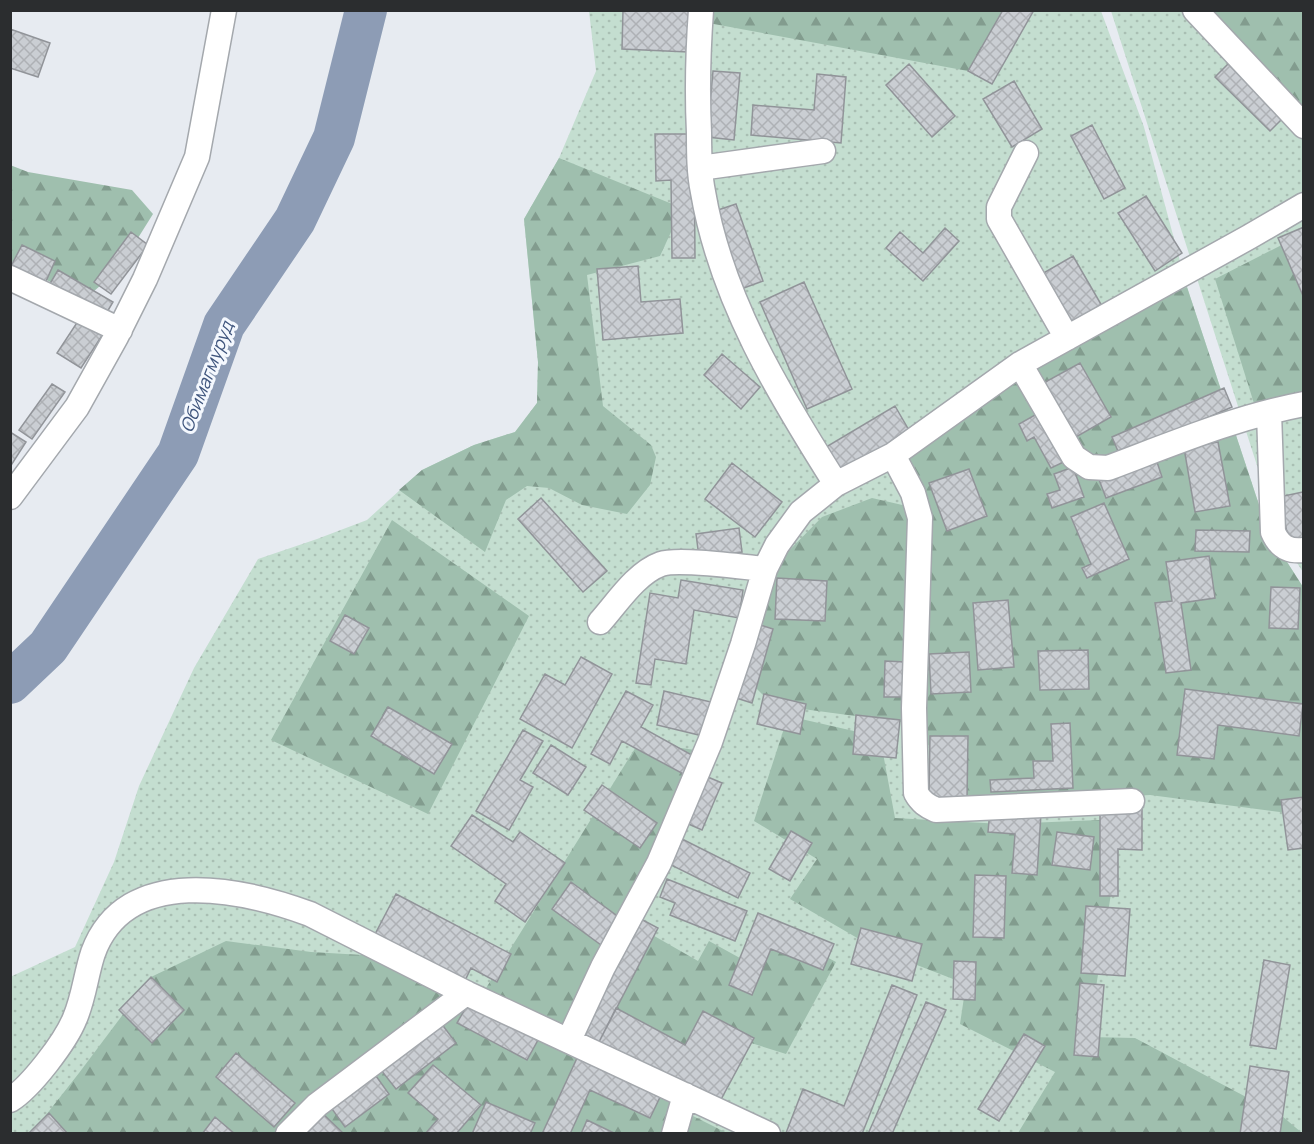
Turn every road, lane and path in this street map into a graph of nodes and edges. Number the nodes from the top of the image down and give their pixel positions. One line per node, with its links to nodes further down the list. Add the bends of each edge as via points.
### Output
1 (224, 10): 10 (street, via 197,157)
2 (701, 10): 7 (street)
3 (1195, 10): 4 (street)
4 (1304, 126)
5 (823, 151): 7 (street)
6 (1026, 153): 11 (street, via 999,207 999,219)
7 (700, 168): 16 (street, via 702,191 724,275 796,421)
8 (1304, 205): 11 (street)
9 (10, 278): 10 (street)
10 (120, 330): 17 (street, via 77,407)
11 (1067, 338): 12 (street)
12 (1020, 364): 14 (street, via 1074,457 1098,469); 15 (street)
13 (1304, 405): 14 (street)
14 (1269, 412): 18 (street, via 1273,532 1284,547)
15 (893, 455): 16 (street); 21 (street, via 913,493 920,518 914,708 919,798 936,810)
16 (836, 484): 19 (street, via 808,504 792,522)
17 (10, 497)
18 (1304, 550)
19 (765, 568): 20 (street, via 660,564 642,576); 23 (street, via 710,742 659,863)
20 (600, 622)
21 (1132, 801)
22 (466, 993): 23 (street); 25 (street, via 310,914 282,904 218,891 166,892 132,905 107,928 93,952 66,1037); 26 (street, via 317,1106)
23 (568, 1040): 24 (street)
24 (685, 1095): 27 (street); 28 (street)
25 (10, 1100)
26 (288, 1134)
27 (674, 1134)
28 (768, 1134)

